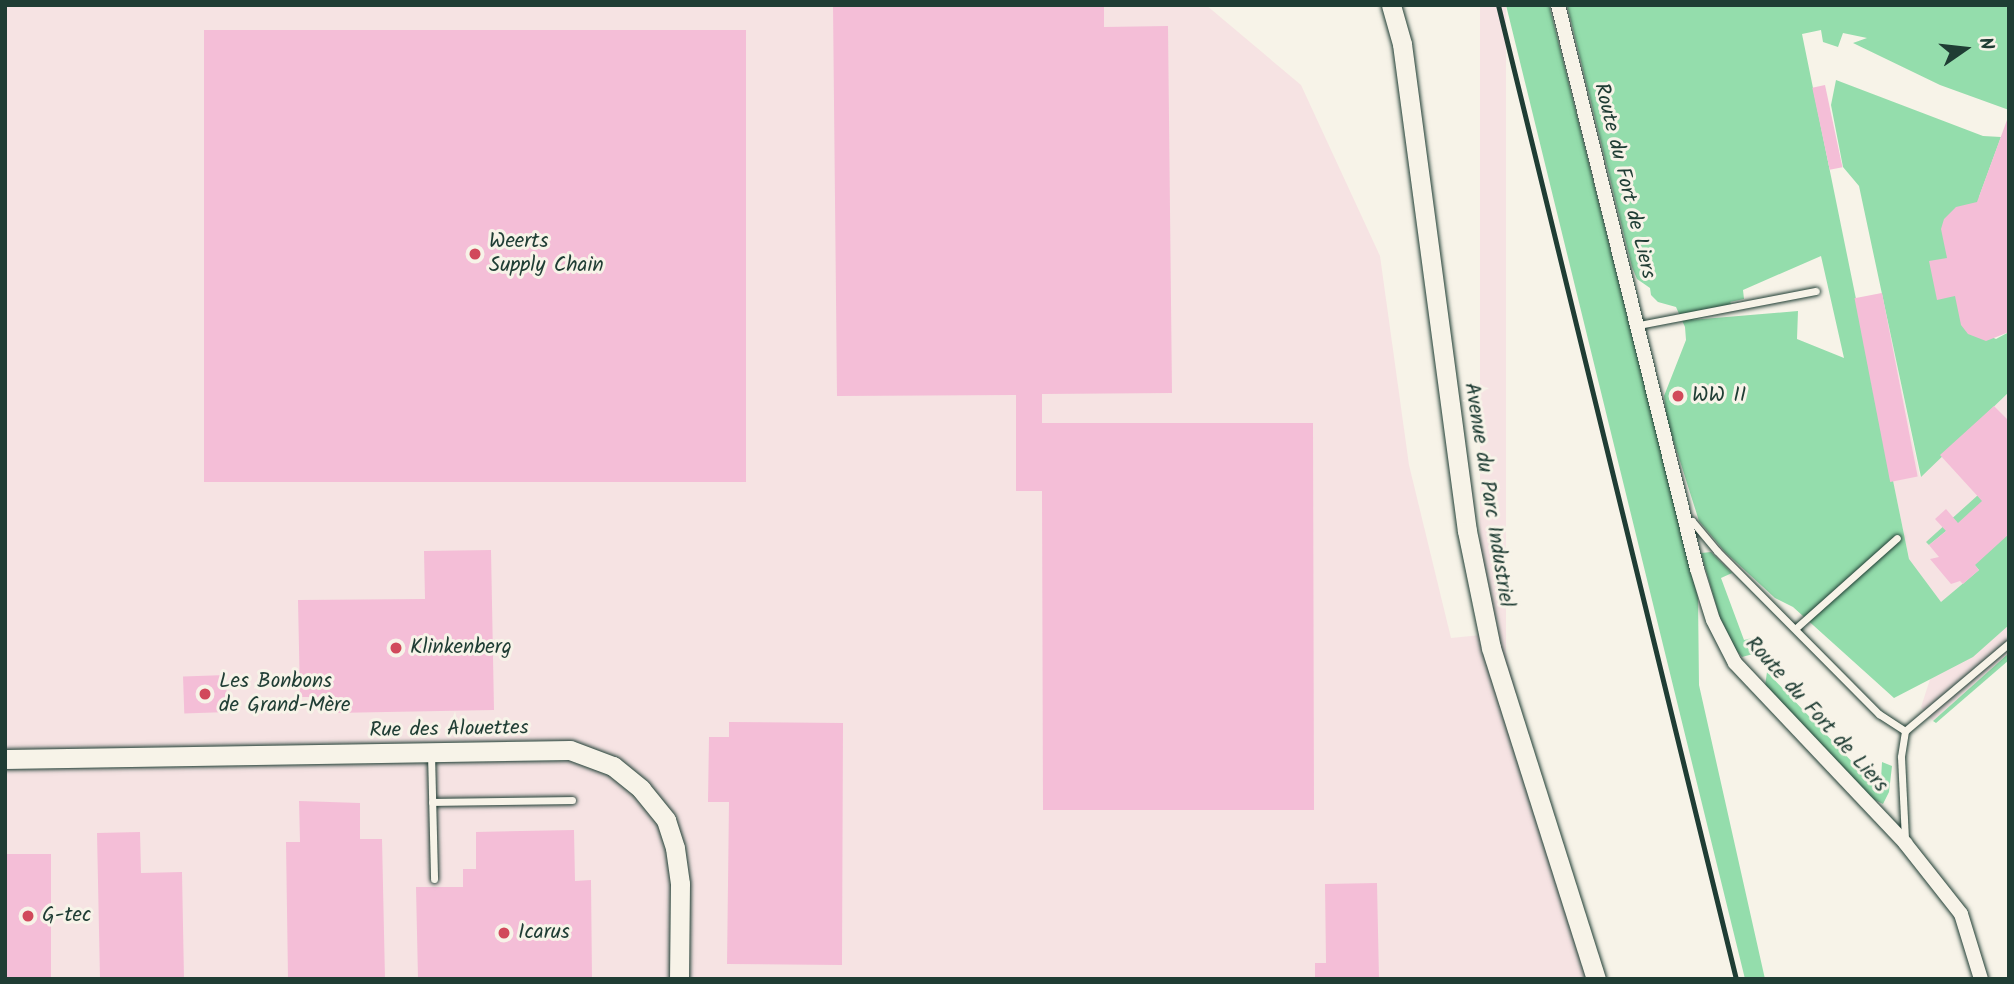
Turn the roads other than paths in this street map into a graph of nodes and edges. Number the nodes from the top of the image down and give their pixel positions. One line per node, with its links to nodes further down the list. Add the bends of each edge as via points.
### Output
1 (1391, 5): 17 (street, Avenue du Parc Industriel, via 1402,44 1467,531 1491,648)
2 (1558, 5): 4 (street, Route du Fort de Liers)
3 (1816, 290): 4 (lane)
4 (1639, 326): 5 (street, Route du Fort de Liers)
5 (1685, 521): 7 (lane, via 1692,521); 14 (street, Route du Fort de Liers, via 1708,607 1735,663)
6 (1897, 538): 7 (lane)
7 (1796, 628): 9 (lane, via 1879,714)
8 (2009, 643): 9 (lane)
9 (1905, 731): 14 (lane, via 1901,757)
10 (431, 753): 11 (street, Rue des Alouettes); 13 (lane); 16 (street, Rue des Alouettes, via 570,750 613,766 641,789 666,820 676,848)
11 (5, 760)
12 (572, 800): 13 (lane)
13 (432, 802): 15 (lane)
14 (1905, 843): 18 (street, Route du Fort de Liers, via 1961,914)
15 (434, 879)
16 (679, 979)
17 (1596, 979)
18 (1981, 979)

